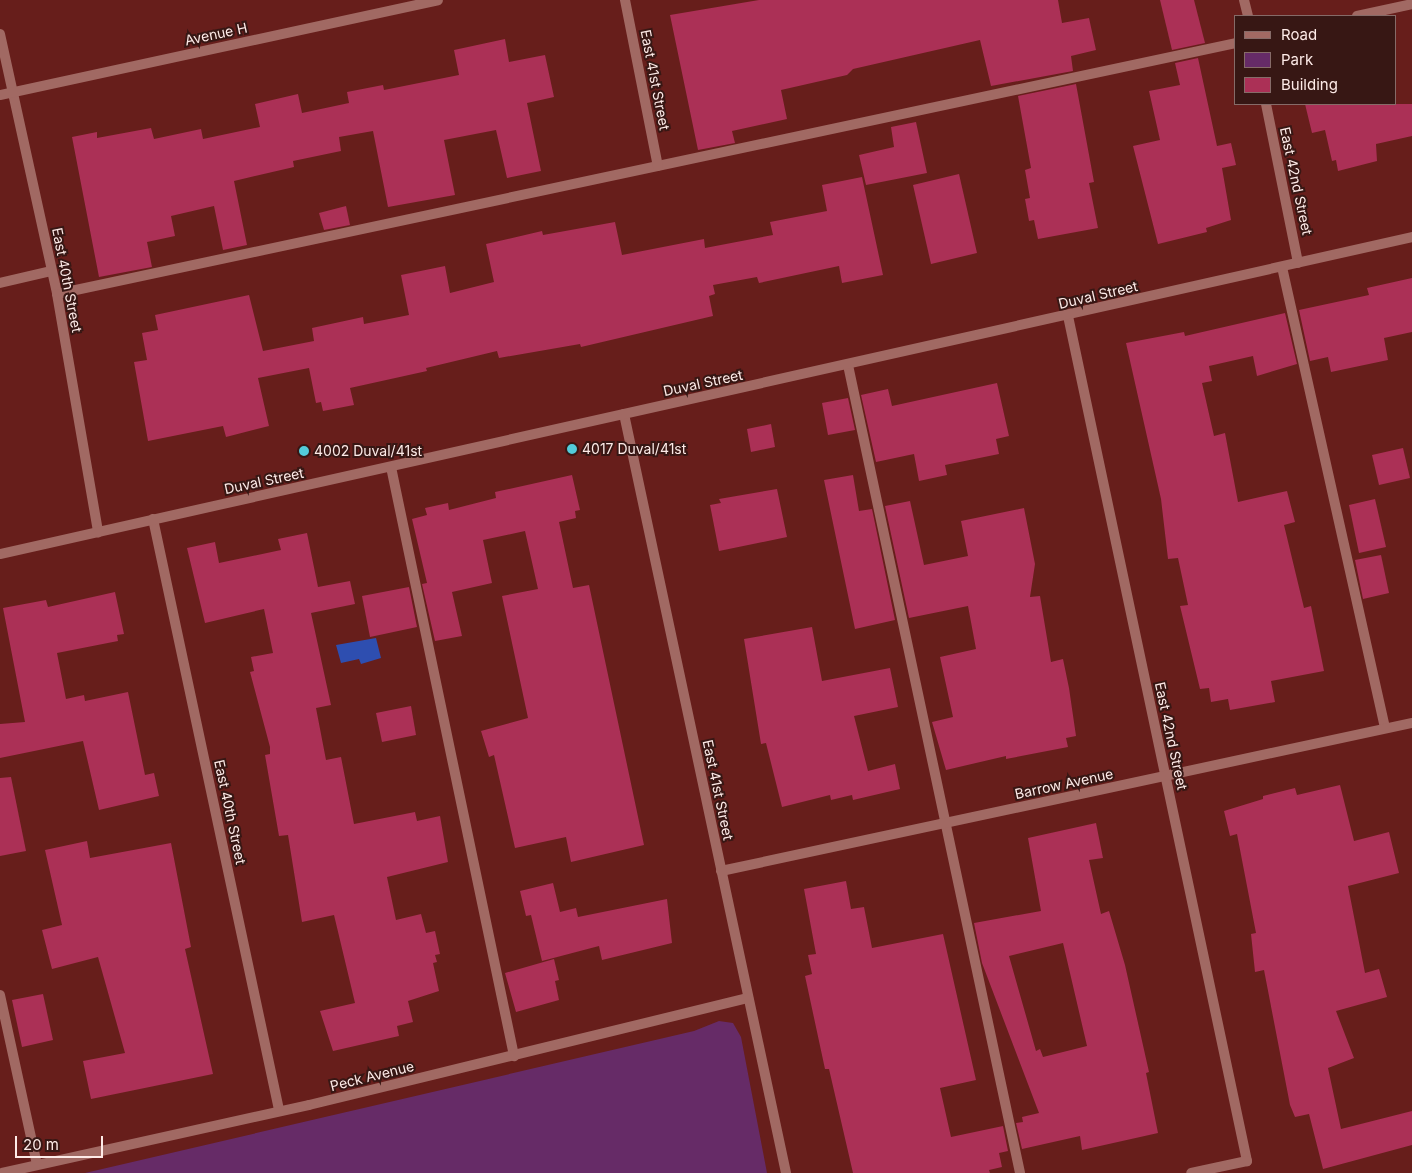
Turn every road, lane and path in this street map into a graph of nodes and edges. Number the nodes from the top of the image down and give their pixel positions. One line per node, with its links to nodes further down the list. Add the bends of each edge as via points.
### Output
1 (438, 0): 9 (street, Avenue H)
2 (625, 0): 12 (street, East 41st Street)
3 (1244, 0): 5 (street)
4 (1412, 4): 6 (street)
5 (1248, 15)
6 (1362, 15)
7 (0, 34): 9 (street, East 40th Street)
8 (1234, 42): 12 (street)
9 (13, 93): 10 (street, Avenue H); 16 (street, East 40th Street)
10 (0, 95)
11 (1266, 105): 14 (street, East 42nd Street)
12 (658, 166): 18 (street)
13 (1412, 237): 14 (street, Duval Street)
14 (1298, 263): 15 (street, Duval Street)
15 (1282, 267): 19 (street, Duval Street); 27 (street)
16 (51, 271): 17 (street); 18 (street, East 40th Street)
17 (0, 283)
18 (57, 294): 24 (street, East 40th Street)
19 (1068, 316): 20 (street, Duval Street); 28 (street, East 42nd Street)
20 (848, 365): 21 (street, Duval Street); 29 (street)
21 (624, 414): 22 (street, Duval Street); 30 (street, East 41st Street)
22 (390, 467): 23 (street, Duval Street); 33 (street)
23 (153, 519): 24 (street, Duval Street); 34 (street, East 40th Street)
24 (98, 532): 25 (street, Duval Street)
25 (0, 554)
26 (1412, 723): 27 (street, Barrow Avenue)
27 (1385, 728): 28 (street, Barrow Avenue)
28 (1165, 776): 29 (street, Barrow Avenue); 39 (street, East 42nd Street, via 1247,1161)
29 (944, 823): 30 (street, Barrow Avenue); 38 (street)
30 (722, 871): 32 (street, East 41st Street)
31 (0, 995): 35 (street)
32 (748, 998): 33 (street, Peck Avenue); 37 (street, East 41st Street)
33 (514, 1056): 34 (street, Peck Avenue)
34 (279, 1110): 35 (street, Peck Avenue)
35 (37, 1164): 36 (street, Peck Avenue)
36 (2, 1173)
37 (786, 1173)
38 (1020, 1173)
39 (1191, 1173)

